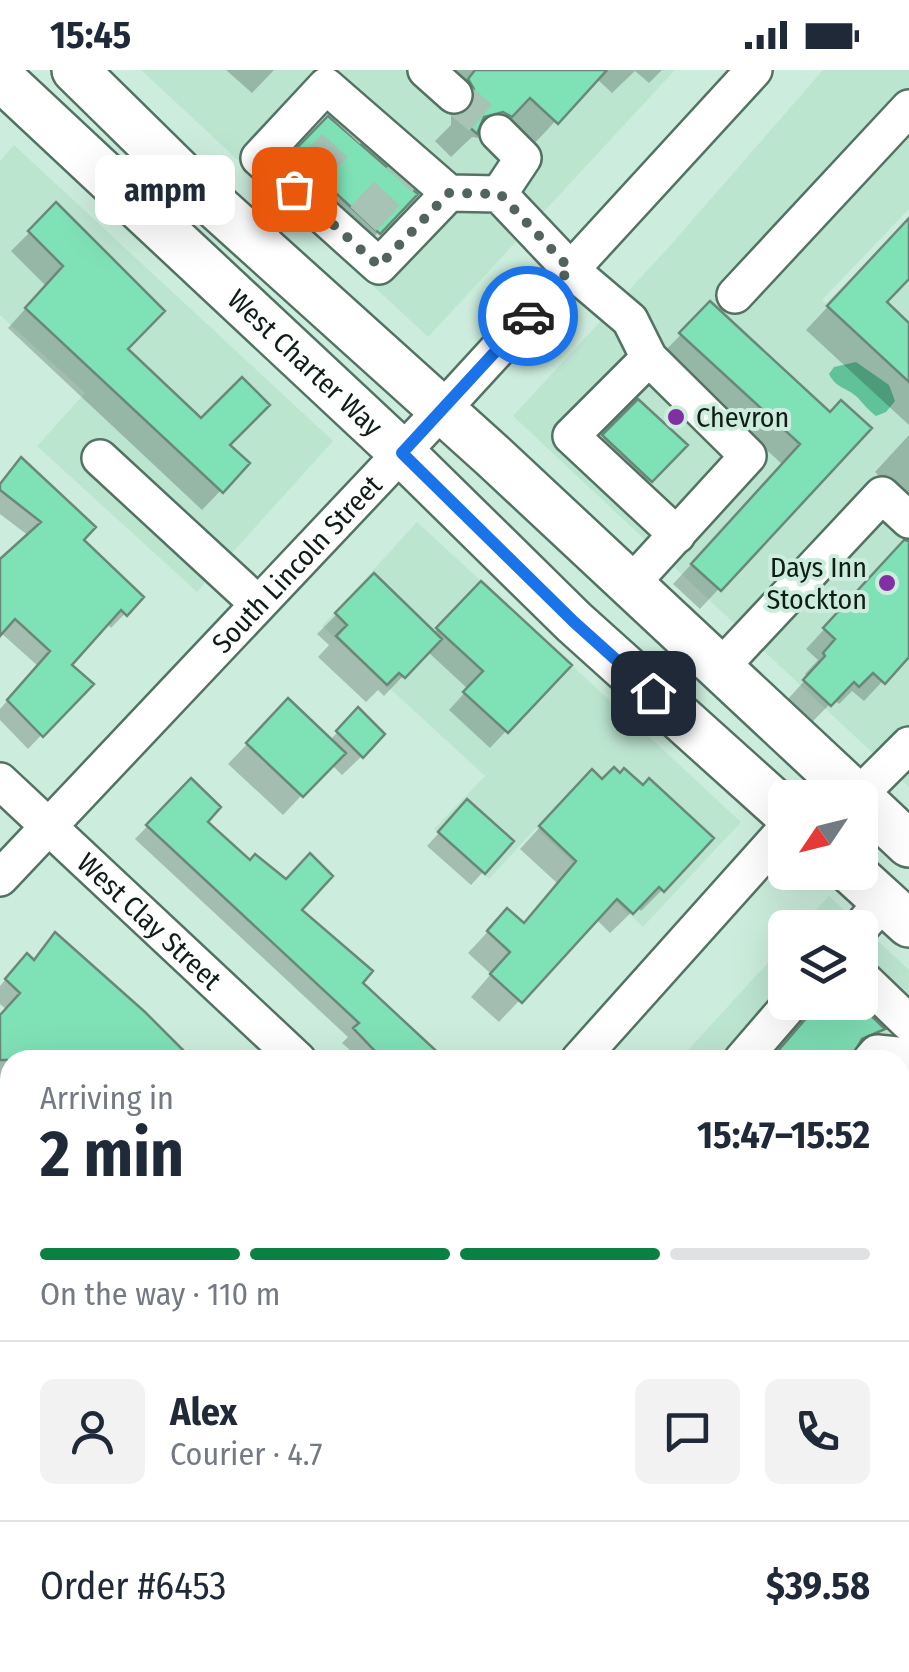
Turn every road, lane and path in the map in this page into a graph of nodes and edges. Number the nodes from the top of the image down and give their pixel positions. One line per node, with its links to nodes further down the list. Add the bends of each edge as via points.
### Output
1 (74, 70): 9 (main road, West Charter Way)
2 (426, 70): 6 (street)
3 (754, 70): 14 (street, South Lincoln Street)
4 (330, 78): 10 (street, via 260,158); 11 (street, via 355,123 408,170)
5 (2, 84): 9 (main road, via 40,82 128,159); 18 (main road, West Charter Way)
6 (454, 95)
7 (909, 108): 15 (street)
8 (498, 133): 12 (street, via 523,158)
9 (171, 164): 13 (main road, West Charter Way)
10 (302, 180): 11 (street, via 355,228 379,266); 13 (street)
11 (449, 193): 12 (street)
12 (500, 194): 14 (street)
13 (251, 237): 17 (main road, West Charter Way)
14 (570, 269): 16 (street, via 630,320); 17 (street, South Lincoln Street)
15 (735, 295)
16 (649, 358): 21 (street, via 748,456); 21 (street, via 571,436)
17 (442, 410): 18 (street, South Lincoln Street); 22 (main road, West Charter Way)
18 (402, 453): 23 (street, South Lincoln Street); 29 (main road, West Charter Way, via 574,622)
19 (100, 458): 23 (street)
20 (909, 520): 24 (street, via 882,495)
21 (677, 535): 22 (street)
22 (631, 584): 24 (main road, West Charter Way)
23 (257, 602): 31 (street, South Lincoln Street)
24 (720, 668): 26 (main road, West Charter Way)
25 (909, 745): 27 (street)
26 (841, 780)
27 (875, 780)
28 (0, 782): 31 (street, West Clay Street)
29 (768, 797)
30 (878, 815): 32 (main road, West Charter Way)
31 (46, 827): 34 (street, South Lincoln Street); 38 (street, West Clay Street)
32 (909, 844)
33 (768, 849): 39 (street)
34 (0, 878)
35 (878, 993): 37 (street)
36 (776, 1020): 40 (street)
37 (909, 1023)
38 (287, 1050)
39 (588, 1050)
40 (751, 1050)

